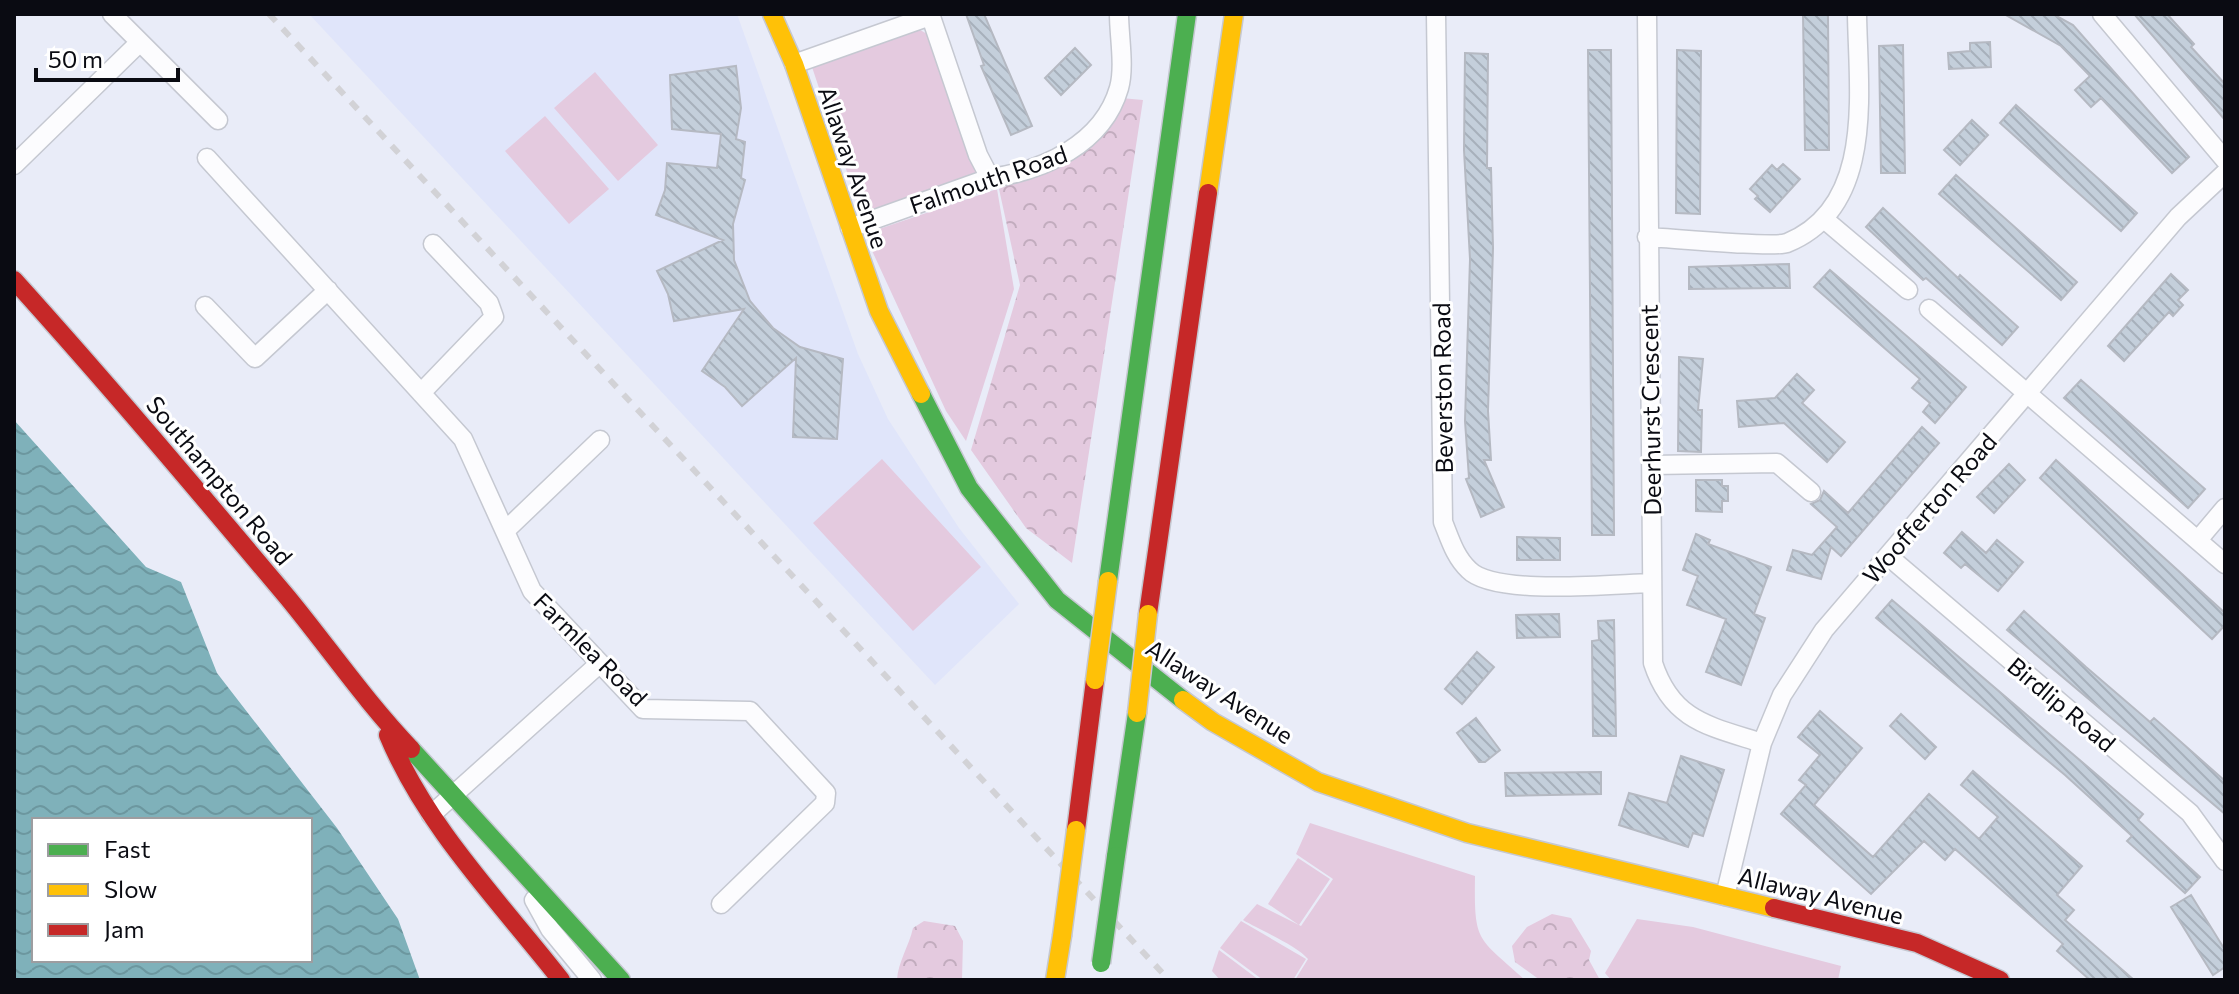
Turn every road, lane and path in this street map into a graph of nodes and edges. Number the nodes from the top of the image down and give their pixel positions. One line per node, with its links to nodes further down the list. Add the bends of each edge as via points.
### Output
1 (112, 14): 11 (street)
2 (772, 14): 12 (main road, Allaway Avenue)
3 (1119, 14): 18 (street, Falmouth Road, via 1119,87 1100,126 1075,150)
4 (1187, 14): 52 (main road, bridge)
5 (1234, 14): 48 (main road, bridge)
6 (1436, 14): 38 (street, Beverston Road, via 1443,522 1453,549 1471,573 1502,584)
7 (1647, 14): 21 (street, Deerhurst Crescent)
8 (1857, 14): 19 (street, via 1858,147 1845,185)
9 (2102, 14): 15 (street)
10 (930, 15): 12 (street); 18 (street)
11 (140, 42): 13 (street); 16 (street)
12 (794, 64): 20 (main road, Allaway Avenue)
13 (218, 120)
14 (207, 158): 24 (street, Farmlea Road)
15 (2225, 160)
16 (14, 165)
17 (2225, 173): 29 (street, Woofferton Road, via 2178,217)
18 (990, 178): 20 (street, Falmouth Road)
19 (1824, 219): 21 (street, via 1786,244); 25 (street)
20 (850, 228): 46 (main road, Allaway Avenue, via 889,334 969,488 1057,600 1125,657 1213,722 1318,782 1467,833)
21 (1647, 237): 31 (street, Deerhurst Crescent)
22 (433, 244): 28 (street, via 489,303 494,317)
23 (14, 280): 40 (main road, Southampton Road, via 227,525)
24 (328, 290): 26 (street, via 255,358); 28 (street, Farmlea Road)
25 (1908, 290)
26 (205, 306)
27 (1929, 309): 29 (street)
28 (421, 393): 34 (street, Farmlea Road, via 463,439)
29 (2027, 393): 35 (street); 36 (street, Woofferton Road)
30 (600, 440): 34 (street)
31 (1652, 465): 32 (street, via 1777,463); 38 (street, Deerhurst Crescent)
32 (1811, 492)
33 (2225, 508): 35 (street)
34 (506, 530): 39 (street, Farmlea Road, via 532,591)
35 (2198, 540): 37 (street)
36 (1888, 556): 41 (street, Woofferton Road, via 1824,630 1782,695); 44 (street, Birdlip Road, via 2190,813)
37 (2225, 564)
38 (1650, 583): 41 (street, Deerhurst Crescent, via 1653,663 1676,706 1695,721)
39 (599, 664): 42 (street); 47 (street, Farmlea Road, via 643,709 750,711 826,793 825,803)
40 (381, 718): 42 (main road, Southampton Road); 43 (main road, Southampton Road, via 401,766)
41 (1762, 743): 46 (street, Woofferton Road)
42 (453, 792): 43 (street); 45 (main road, Southampton Road)
43 (431, 815): 49 (main road, Southampton Road)
44 (2225, 861)
45 (518, 869): 50 (street, via 550,929); 51 (main road, Southampton Road)
46 (1725, 896): 53 (main road, Allaway Avenue, via 1917,943)
47 (721, 904)
48 (1099, 971)
49 (561, 980)
50 (592, 980)
51 (621, 980)
52 (1055, 980)
53 (2000, 980)

